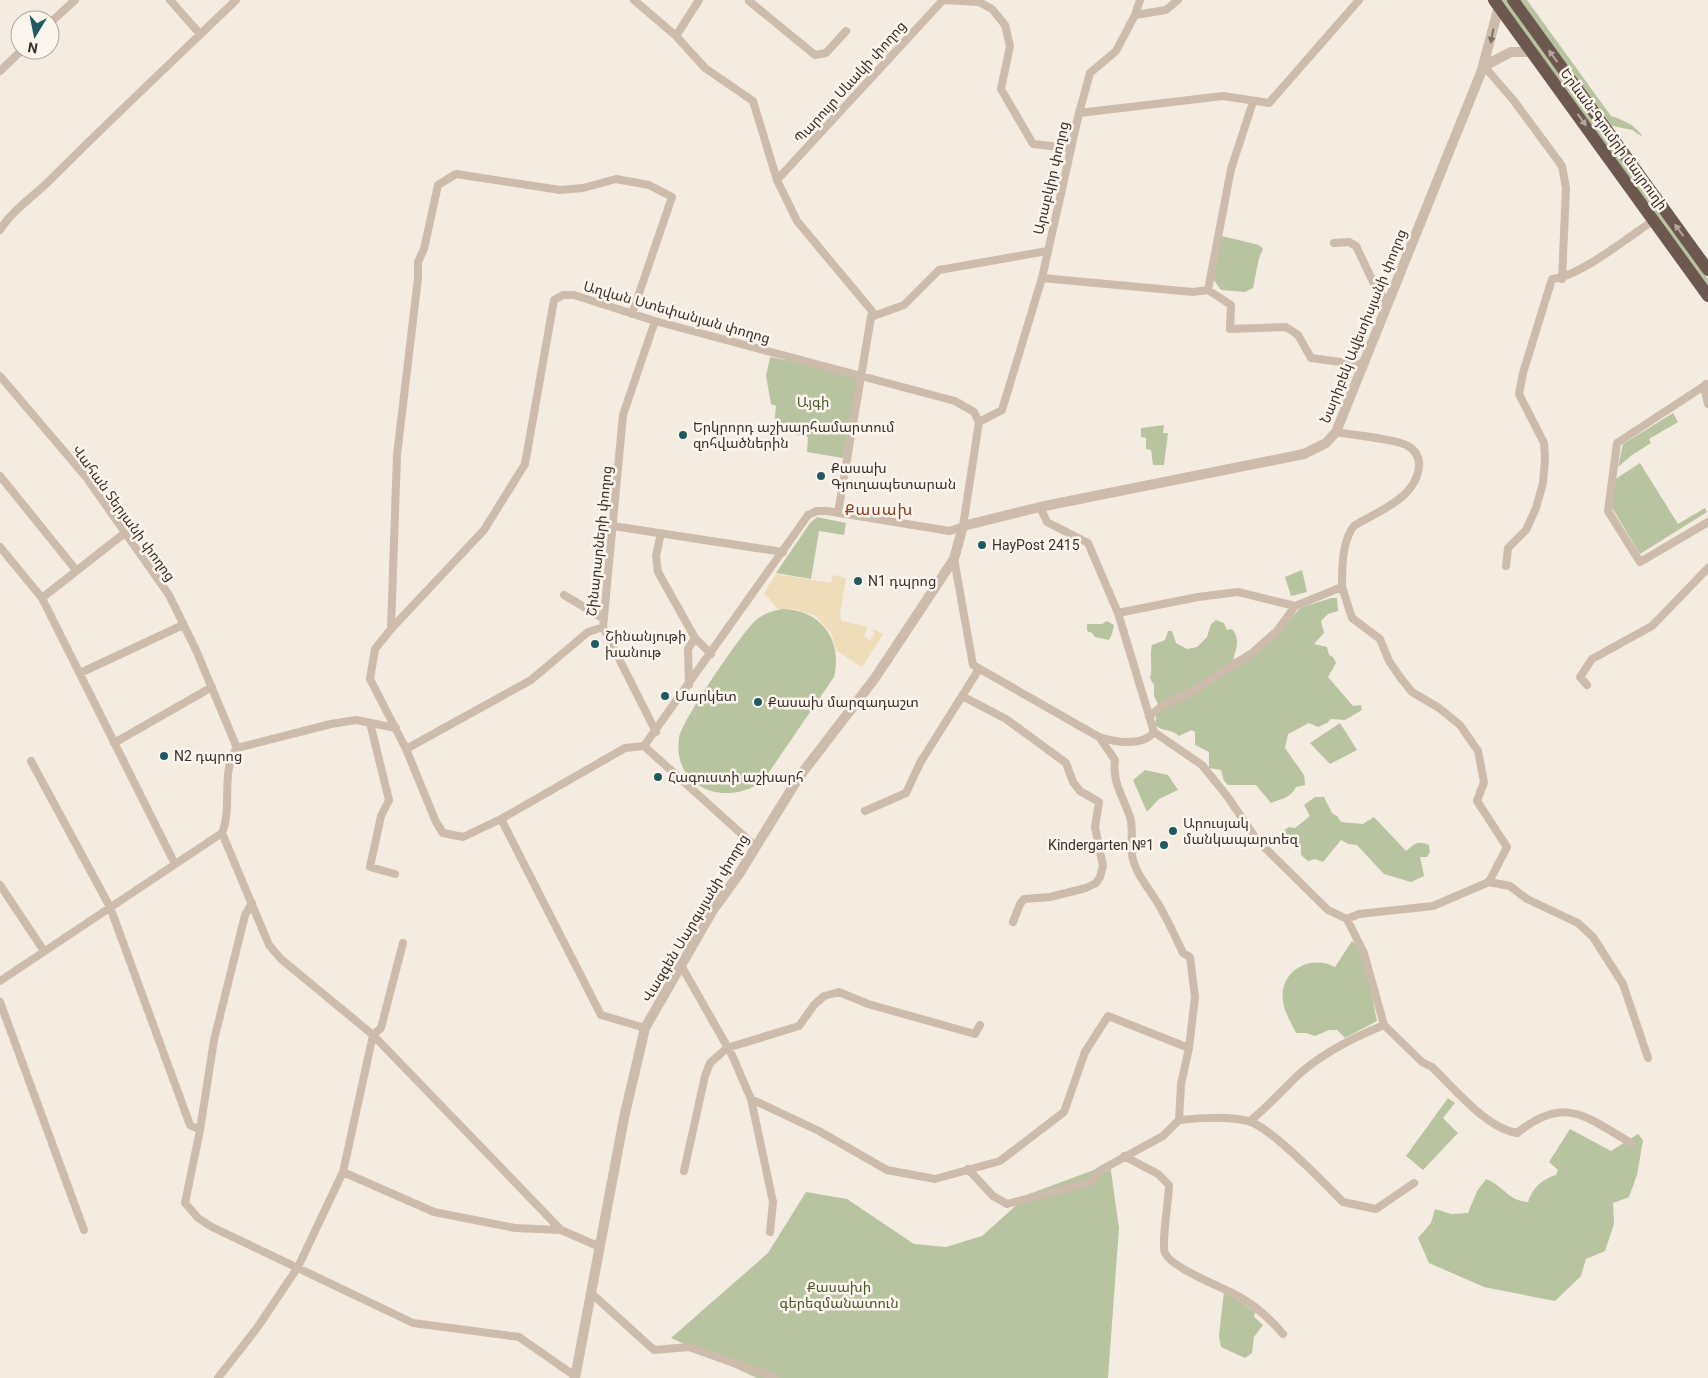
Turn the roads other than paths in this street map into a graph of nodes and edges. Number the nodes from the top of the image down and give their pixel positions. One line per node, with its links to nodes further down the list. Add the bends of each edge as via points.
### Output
1 (74, 0): 13 (street)
2 (170, 0): 16 (street)
3 (236, 0): 16 (street)
4 (634, 0): 17 (street)
5 (699, 0): 17 (street)
6 (749, 0): 15 (street, via 815,55 826,54)
7 (943, 0): 24 (street, via 979,2 992,9 1005,25 1010,46 1001,89 1033,144); 25 (street, Պարույր Սևակի փողոց)
8 (1140, 0): 14 (street)
9 (1178, 0): 14 (street, via 1166,10)
10 (1359, 0): 22 (street, Արաբկիր փողոց, via 1269,103)
11 (1514, 0): 30 (highway, Երևան-Գյումրի մայրուղի, one-way to 11)
12 (1497, 3): 18 (highway, Երևան-Գյումրի մայրուղի); 20 (street, Նարիբեկ Ավետիսյանի փողոց, one-way to 20)
13 (60, 13)
14 (1136, 15): 23 (street, via 1116,51 1090,73)
15 (846, 31)
16 (200, 34): 27 (street, via 42,189 18,208)
17 (676, 36): 25 (street, via 705,68 753,101)
18 (1532, 52): 20 (street, via 1511,52); 26 (highway, Երևան-Գյումրի մայրուղի, one-way to 26)
19 (12, 60): 21 (street)
20 (1484, 66): 32 (street, via 1562,166 1566,188); 35 (street, Նարիբեկ Ավետիսյանի փողոց)
21 (0, 71)
22 (1253, 102): 23 (street, Արաբկիր փողոց, via 1223,96); 33 (street, via 1231,169)
23 (1079, 113): 24 (street, Արաբկիր փողոց)
24 (1070, 148): 29 (street, Արաբկիր փողոց)
25 (777, 180): 37 (street, via 797,221 872,311)
26 (1654, 220): 32 (street); 34 (highway, Երևան-Գյումրի մայրուղի)
27 (0, 230)
28 (1334, 243): 35 (street, via 1349,242 1356,246)
29 (1047, 251): 31 (street, Արաբկիր փողոց); 37 (street, via 939,270 904,305)
30 (1708, 270)
31 (1042, 278): 33 (street, via 1194,292); 44 (street, Արաբկիր փողոց, via 1002,410)
32 (1562, 279): 57 (street, via 1552,279 1519,394 1544,443 1543,483 1526,530 1508,548)
33 (1208, 290): 39 (street, via 1230,305 1230,329 1286,327 1298,335 1311,358)
34 (1708, 296)
35 (1388, 304): 39 (street, Նարիբեկ Ավետիսյանի փողոց)
36 (632, 314): 38 (street, Աղվան Ստեփանյան փողոց); 68 (street, Աղվան Ստեփանյան փողոց, via 574,295 563,295 554,300 524,464 484,530); 68 (street, via 672,197 649,185 616,179 560,190 456,174 438,185 424,249 418,262 397,455)
37 (871, 316): 40 (street)
38 (655, 321): 40 (street, Աղվան Ստեփանյան փողոց); 50 (street, Շինարարների փողոց, via 623,414)
39 (1363, 365): 45 (street, Նարիբեկ Ավետիսյանի փողոց)
40 (861, 375): 44 (street, Աղվան Ստեփանյան փողոց, via 955,401 974,412); 48 (street)
41 (0, 376): 52 (street, Վահան Տերյանի փողոց, via 86,477)
42 (1706, 385): 43 (street); 49 (street, via 1617,443 1608,511 1640,562)
43 (1708, 404)
44 (979, 422): 51 (street)
45 (1336, 432): 47 (street, Նարիբեկ Ավետիսյանի փողոց, via 1326,443 1304,454); 60 (street, via 1407,445 1420,460 1418,474 1404,495 1349,531)
46 (0, 476): 59 (street)
47 (1040, 507): 51 (street, Նարիբեկ Ավետիսյանի փողոց); 64 (street, via 1047,522 1088,543)
48 (838, 513): 51 (street, via 950,531); 55 (street, via 817,511 808,515)
49 (1708, 522)
50 (613, 526): 53 (street); 65 (street, Շինարարների փողոց)
51 (963, 526): 56 (street, Վազգեն Սարգսյանի փողոց)
52 (126, 532): 59 (street); 66 (street, Վահան Տերյանի փողոց, via 169,595)
53 (661, 533): 55 (street); 69 (street, via 656,556 658,572)
54 (0, 547): 62 (street)
55 (784, 552): 70 (street)
56 (954, 558): 71 (street, via 973,665); 91 (street, Վազգեն Սարգսյանի փողոց, via 874,678 799,777)
57 (1506, 566)
58 (1708, 568): 74 (street, via 1652,626 1592,659 1580,677)
59 (76, 570): 62 (street)
60 (1342, 587): 63 (street); 94 (street, via 1352,618 1380,639 1389,661 1412,692 1460,725 1478,751 1484,782 1477,801 1507,847)
61 (564, 595): 65 (street)
62 (42, 598): 72 (street)
63 (1295, 606): 64 (street, via 1238,592 1198,596); 77 (street, via 1277,631 1252,653 1163,705)
64 (1118, 613): 77 (street)
65 (604, 619): 67 (street, Շինարարների փողոց)
66 (183, 625): 72 (street); 75 (street, Վահան Տերյանի փողոց)
67 (603, 627): 80 (street); 86 (street, Շինարարների փողոց, via 588,632 531,680)
68 (391, 629): 79 (street, Աղվան Ստեփանյան փողոց, via 376,649 370,679)
69 (695, 638): 70 (street); 73 (street, via 688,649)
70 (711, 654): 73 (street)
71 (979, 669): 76 (street); 82 (street)
72 (80, 673): 83 (street)
73 (689, 685): 80 (street)
74 (1587, 685)
75 (212, 687): 83 (street); 85 (street, Վահան Տերյանի փողոց)
76 (962, 696): 88 (street, via 920,763 906,793); 99 (street, via 1006,720 1066,763 1080,791 1099,802 1095,827 1103,866 1096,883 1050,897 1024,900)
77 (1149, 717): 81 (street)
78 (370, 723): 79 (street); 85 (street, via 356,720 330,724); 93 (street, via 389,800 381,816 370,866)
79 (396, 728): 86 (street, Աղվան Ստեփանյան փողոց)
80 (656, 732): 84 (street)
81 (1154, 732): 82 (street, via 1136,741); 98 (street, via 1202,765 1257,840 1328,910)
82 (1099, 737): 110 (street, via 1115,760 1113,772 1130,817 1132,854 1137,870 1183,953 1190,957 1196,997)
83 (114, 743): 92 (street)
84 (644, 746): 89 (street, via 625,748); 91 (street)
85 (238, 748): 90 (street, via 231,756 228,811)
86 (406, 749): 89 (street, Աղվան Ստեփանյան փողոց, via 443,834 463,837)
87 (31, 761): 97 (street)
88 (865, 811)
89 (501, 819): 107 (street, via 601,1015)
90 (222, 833): 92 (street); 96 (street)
91 (755, 846): 102 (street, Վազգեն Սարգսյանի փողոց, via 713,910)
92 (175, 864): 97 (street)
93 (395, 874)
94 (1489, 882): 98 (street, via 1433,906 1359,914); 111 (street, via 1510,886 1527,899 1578,924 1593,937 1622,984)
95 (0, 885): 101 (street)
96 (252, 903): 108 (street, via 270,944 281,959); 115 (street, via 245,914 214,1040)
97 (110, 907): 101 (street); 115 (street, via 190,1125)
98 (1347, 919): 106 (street, via 1364,953)
99 (1013, 922)
100 (403, 943): 108 (street, via 381,1028)
101 (44, 951): 103 (street)
102 (682, 967): 107 (street, Վազգեն Սարգսյանի փողոց); 109 (street)
103 (0, 981)
104 (0, 1002): 122 (street)
105 (980, 1025): 109 (street, via 975,1034 964,1032 868,1004 839,992 824,996 799,1026)
106 (1384, 1025): 114 (street, via 1349,1040 1319,1059); 116 (street, via 1491,1123 1504,1131 1517,1133 1549,1113 1574,1112)
107 (645, 1028): 125 (street, Վազգեն Սարգսյանի փողոց)
108 (373, 1035): 120 (street); 123 (street)
109 (728, 1048): 112 (street); 119 (street, via 710,1063 705,1076)
110 (1189, 1048): 113 (street, via 1181,1084); 118 (street, via 1108,1016 1086,1052 1064,1112 1000,1160)
111 (1648, 1058)
112 (751, 1099): 118 (street, via 818,1131 887,1170 935,1179); 124 (street, via 773,1202)
113 (1179, 1120): 114 (street, via 1216,1117); 117 (street, via 1163,1136)
114 (1250, 1121): 121 (street, via 1275,1138 1343,1202 1376,1209)
115 (200, 1130): 126 (street, via 185,1203 212,1228)
116 (1631, 1143)
117 (1124, 1156): 118 (street, via 1099,1171 1091,1182 1007,1204 993,1196); 128 (street, via 1158,1174 1169,1185 1163,1245 1166,1255 1191,1274 1245,1300)
118 (968, 1169)
119 (684, 1171)
120 (343, 1172): 123 (street, via 434,1212 515,1228); 126 (street)
121 (1414, 1183)
122 (84, 1230)
123 (561, 1230): 125 (street)
124 (770, 1232)
125 (600, 1247): 127 (street, Վազգեն Սարգսյանի փողոց)
126 (298, 1267): 129 (street, via 257,1328); 130 (street, via 413,1323 518,1337)
127 (591, 1293): 130 (street, Վազգեն Սարգսյանի փողոց); 132 (street, via 654,1350 689,1348)
128 (1283, 1334)
129 (219, 1376): 131 (street)
130 (575, 1377)
131 (229, 1378)
132 (776, 1378)

